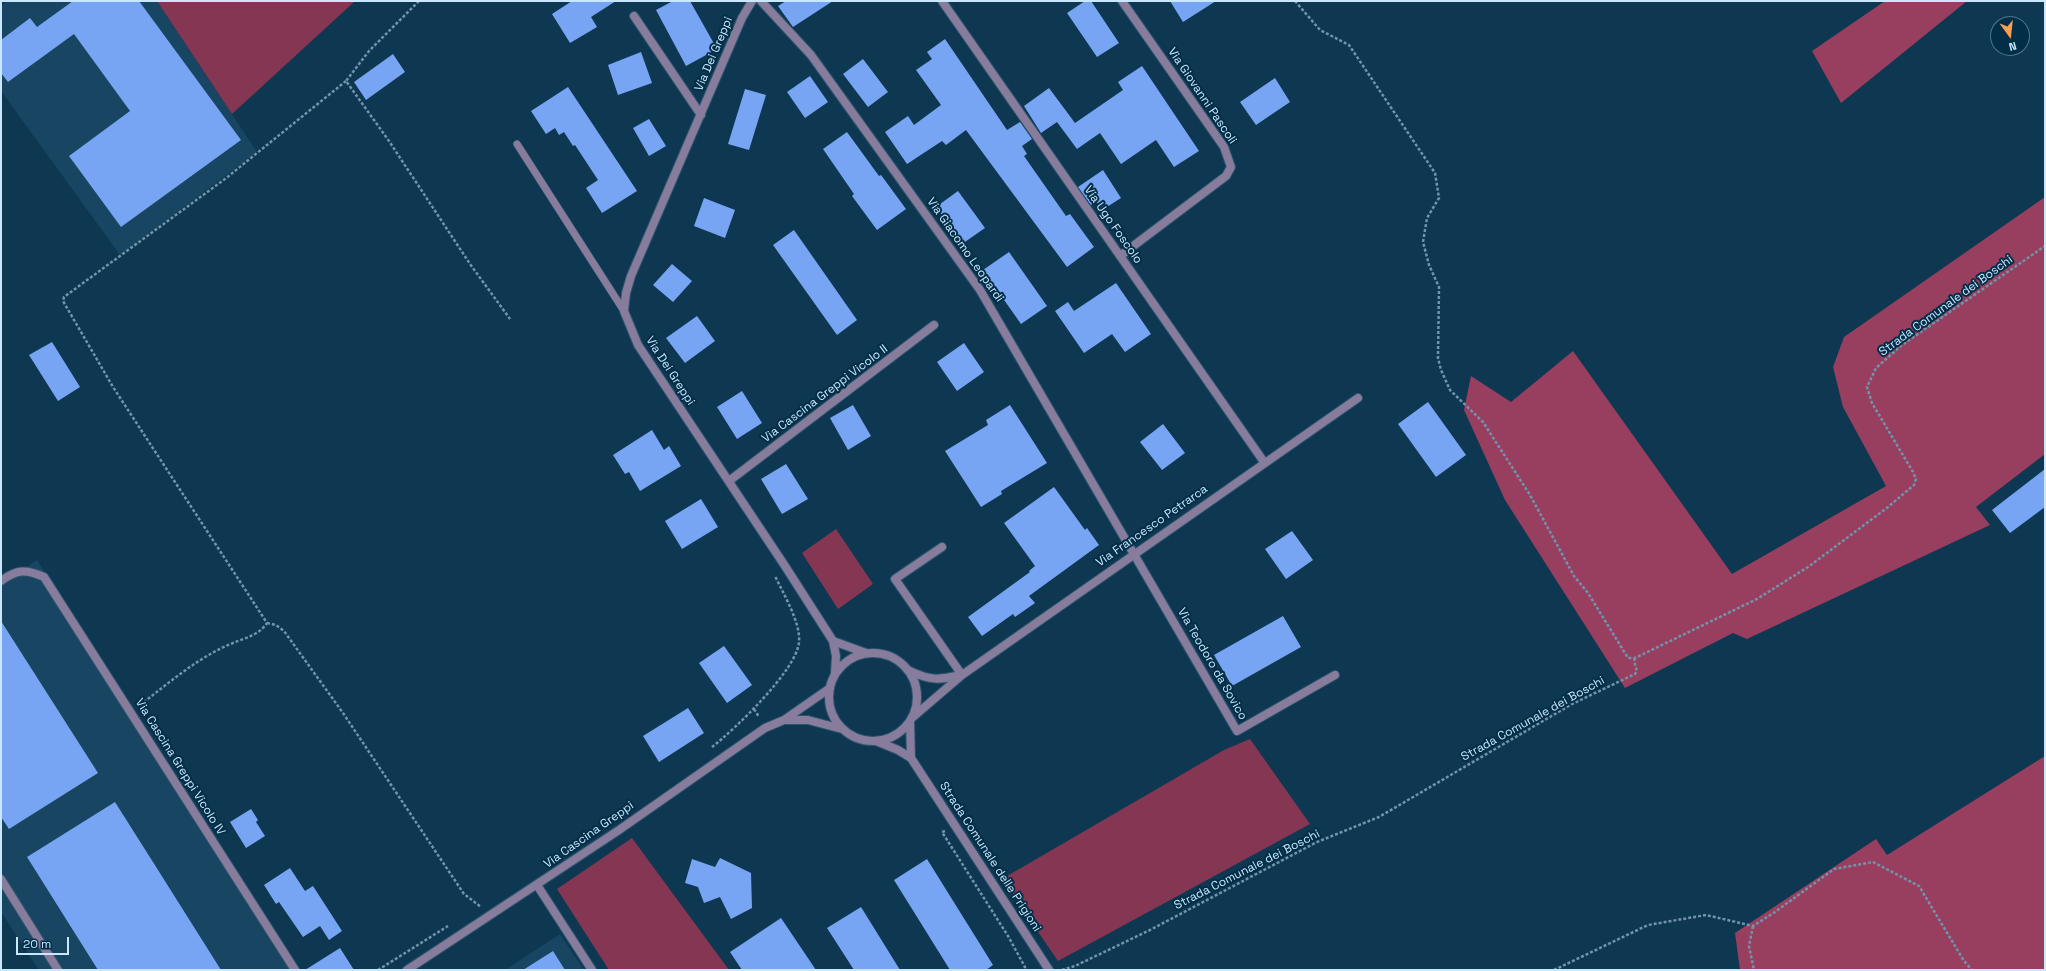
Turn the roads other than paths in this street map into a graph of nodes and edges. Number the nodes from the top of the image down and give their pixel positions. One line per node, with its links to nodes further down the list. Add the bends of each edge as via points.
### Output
1 (752, 1): 6 (street, Via Dei Greppi, via 742,18)
2 (760, 1): 15 (street, Via Giacomo Leopardi, via 811,55 980,290)
3 (942, 1): 8 (street, Via Ugo Foscolo)
4 (1122, 1): 8 (street, Via Giovanni Pascoli, via 1224,147 1231,167 1226,176)
5 (634, 16): 6 (street)
6 (701, 115): 9 (street, Via Dei Greppi, via 632,276 626,293)
7 (517, 144): 9 (lane)
8 (1120, 256): 12 (street, Via Ugo Foscolo)
9 (624, 311): 13 (street, Via Dei Greppi, via 638,345)
10 (934, 325): 13 (street, Via Cascina Greppi Vicolo II)
11 (1358, 398): 12 (street, Via Francesco Petrarca)
12 (1264, 462): 15 (street, Via Francesco Petrarca)
13 (729, 481): 17 (street, Via Dei Greppi)
14 (942, 547): 21 (street, via 895,579)
15 (1133, 554): 21 (street, Via Francesco Petrarca); 22 (street, Via Teodoro da Sovico, via 1237,731)
16 (1, 581): 32 (street, Via Cascina Greppi Vicolo IV, via 13,572 31,571 44,578)
17 (832, 641): 18 (street); 20 (street, via 836,656)
18 (867, 653): 19 (street, via 893,657); 20 (street, via 845,663)
19 (910, 671): 21 (street, Via Francesco Petrarca, via 937,680); 24 (street, via 918,702)
20 (835, 673): 23 (street)
21 (962, 675): 24 (street, Via Francesco Petrarca)
22 (1335, 675)
23 (830, 688): 25 (street); 26 (street, via 829,703 833,716)
24 (912, 719): 27 (street, via 904,730 892,738); 28 (street)
25 (784, 720): 26 (street, via 808,720); 30 (street, Via Cascina Greppi, via 765,728)
26 (842, 729): 27 (street, via 864,741)
27 (876, 742): 28 (street)
28 (911, 758): 35 (street, Strada Comunale delle Prigioni)
29 (1, 879): 31 (street)
30 (537, 885): 33 (street, Via Cascina Greppi); 34 (street)
31 (58, 970)
32 (295, 970)
33 (407, 970)
34 (592, 970)
35 (1048, 970)

